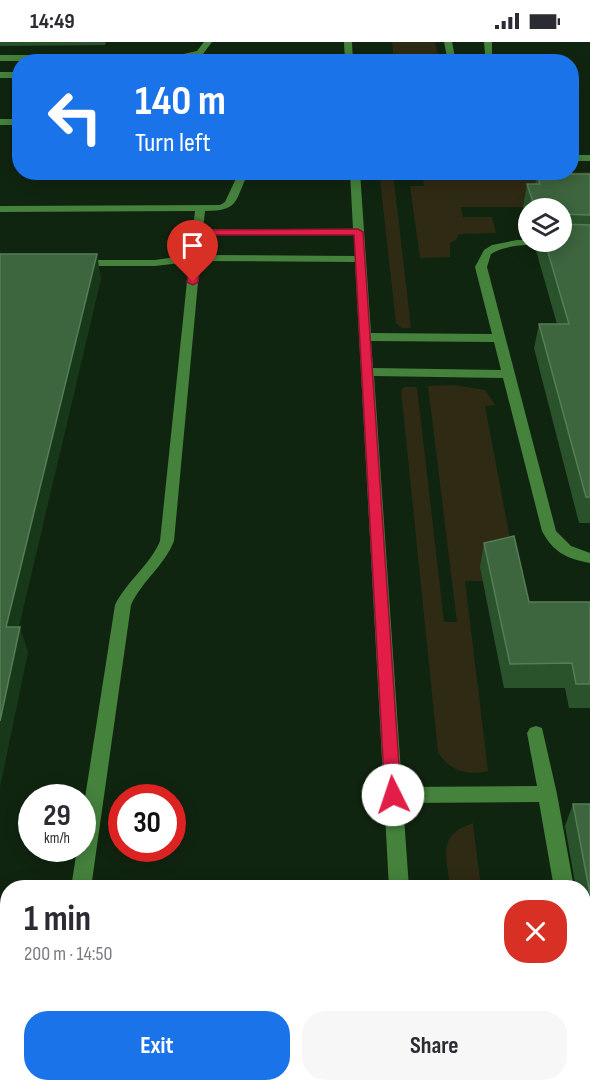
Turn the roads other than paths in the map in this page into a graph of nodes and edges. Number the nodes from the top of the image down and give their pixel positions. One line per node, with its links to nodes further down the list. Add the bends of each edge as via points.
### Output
1 (208, 42): 2 (street)
2 (198, 54)
3 (240, 180): 6 (street, via 230,204)
4 (355, 180): 8 (street)
5 (0, 209): 6 (street)
6 (200, 209): 7 (street)
7 (198, 232): 8 (street); 10 (street)
8 (358, 232): 11 (street)
9 (590, 244): 14 (street, via 507,244 486,254 481,267)
10 (195, 258): 11 (street); 12 (street); 21 (street, via 167,541 123,605)
11 (360, 259): 13 (street)
12 (68, 263)
13 (365, 337): 14 (street); 15 (street)
14 (500, 338): 16 (street)
15 (366, 372): 16 (street); 20 (street)
16 (510, 374): 17 (street, via 549,531 568,553)
17 (590, 558)
18 (536, 733): 19 (street)
19 (548, 794): 20 (street); 23 (street)
20 (393, 795): 22 (street)
21 (82, 880)
22 (398, 880)
23 (563, 880)

